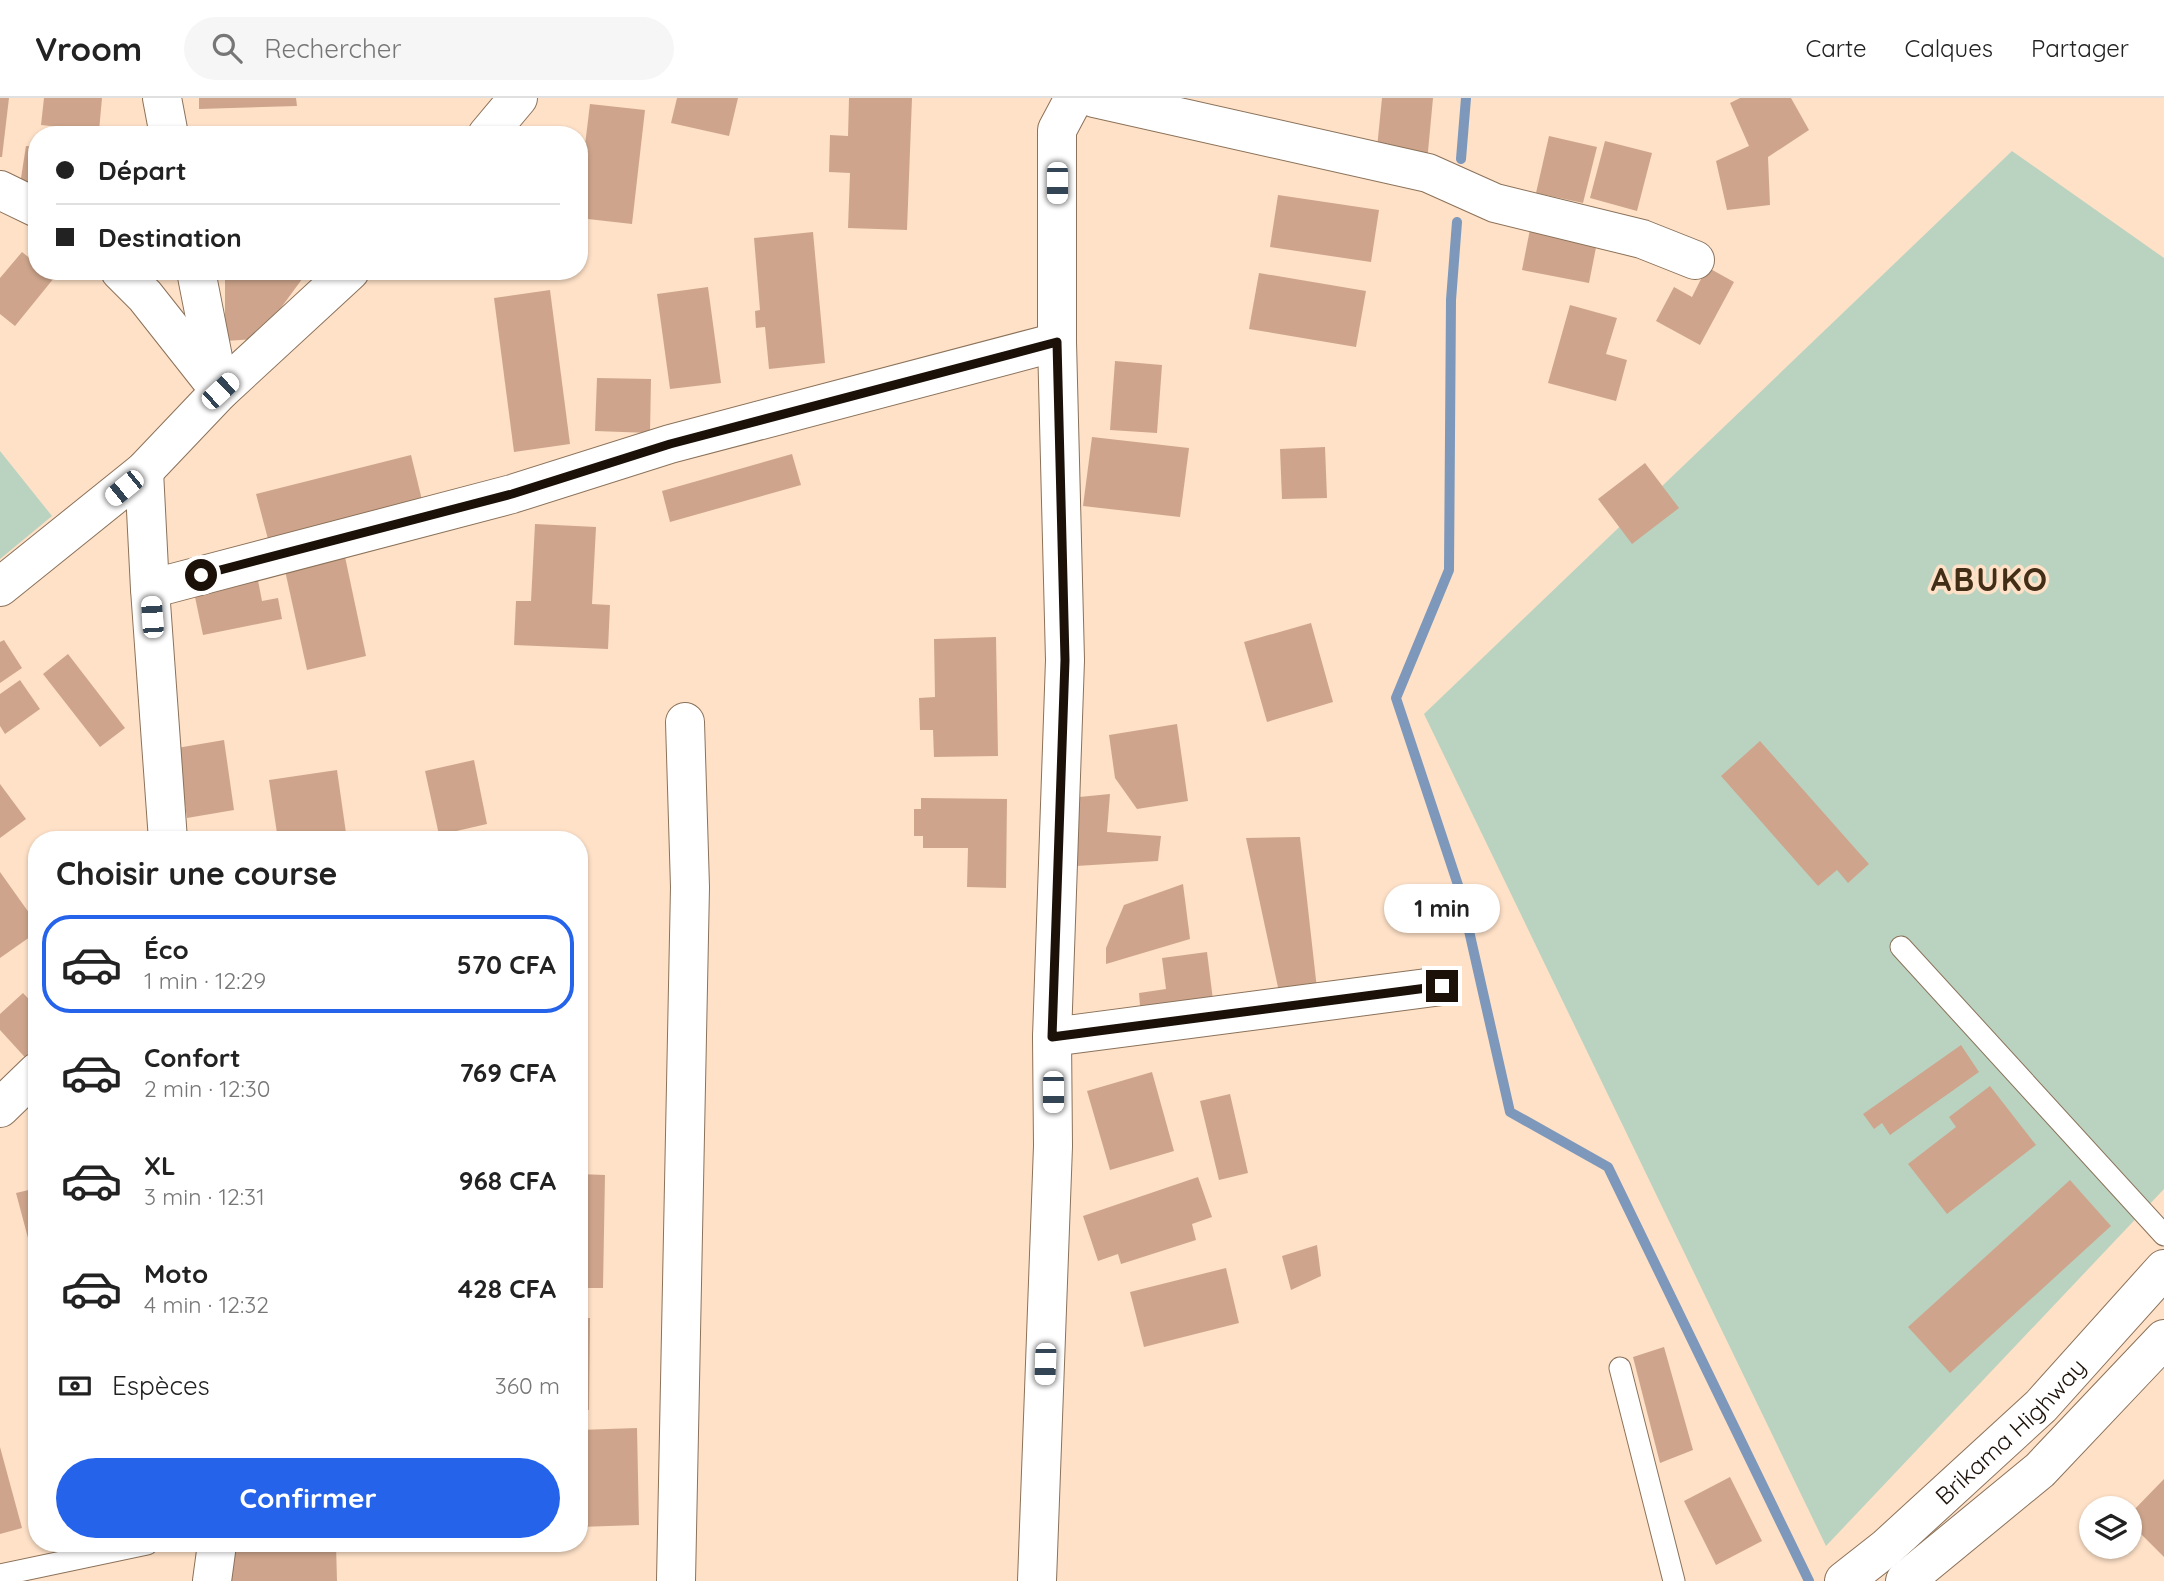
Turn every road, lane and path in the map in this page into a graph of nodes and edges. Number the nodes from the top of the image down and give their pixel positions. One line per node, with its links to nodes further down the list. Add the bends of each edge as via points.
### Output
1 (162, 98): 5 (main road)
2 (518, 98): 6 (main road)
3 (1074, 98): 13 (main road, via 1056,130)
4 (1094, 98): 9 (main road, via 1428,173 1494,203 1642,239)
5 (167, 126)
6 (495, 126)
7 (0, 190): 8 (main road)
8 (28, 203)
9 (1695, 260)
10 (129, 280): 14 (main road)
11 (198, 280): 14 (main road)
12 (340, 280): 14 (main road)
13 (1057, 342): 17 (main road, via 670,444 512,494); 22 (main road, via 1065,660)
14 (220, 391): 15 (main road)
15 (144, 471): 16 (main road); 17 (main road)
16 (0, 587)
17 (149, 589): 19 (main road)
18 (685, 722): 34 (main road, via 690,887)
19 (167, 831)
20 (1900, 947): 25 (lane)
21 (1442, 986): 22 (main road)
22 (1052, 1037): 35 (main road, via 1053,1146)
23 (28, 1081): 24 (main road)
24 (0, 1108)
25 (2164, 1235)
26 (2164, 1269): 37 (main road, Brikama Highway, via 2041,1406)
27 (2164, 1339): 32 (main road, Brikama Highway, via 2040,1470)
28 (1620, 1368): 36 (lane)
29 (108, 1552): 31 (lane)
30 (216, 1552): 33 (main road)
31 (0, 1574)
32 (1910, 1579)
33 (212, 1581)
34 (676, 1581)
35 (1037, 1581)
36 (1674, 1581)
37 (1844, 1581)

